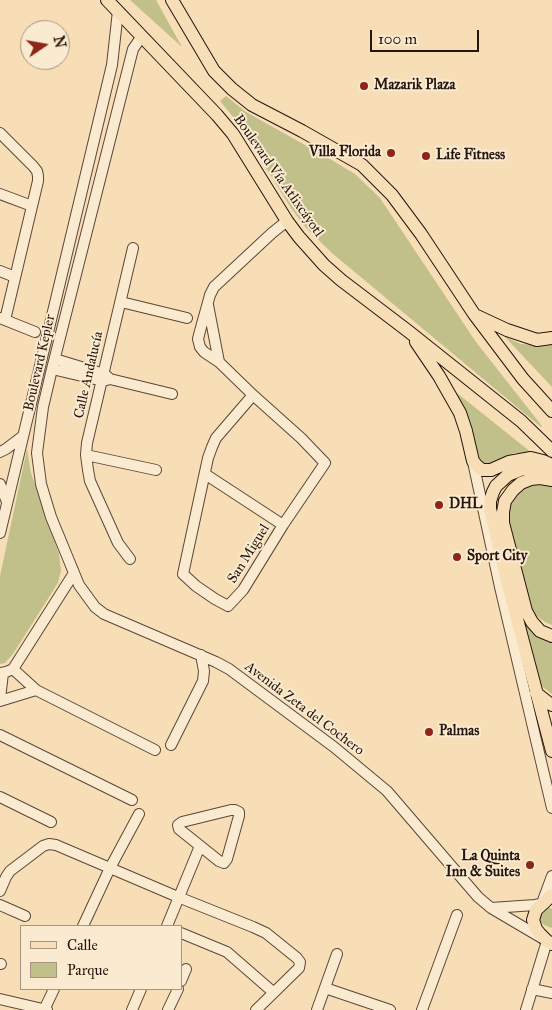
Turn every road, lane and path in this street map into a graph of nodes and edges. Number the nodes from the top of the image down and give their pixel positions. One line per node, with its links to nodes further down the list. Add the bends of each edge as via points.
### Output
1 (108, 0): 3 (main road, Boulevard Vía Atlixcáyotl)
2 (172, 0): 14 (main road, Boulevard Vía Atlixcáyotl, via 214,71 232,89 252,105 362,165 392,195)
3 (118, 11): 4 (main road, Boulevard Vía Atlixcáyotl); 22 (street, Boulevard Kepler, via 112,65)
4 (142, 36): 8 (main road, Boulevard Vía Atlixcáyotl, via 233,134); 21 (street, Boulevard Kepler, via 133,49)
5 (0, 133): 7 (street, via 37,171)
6 (0, 194): 7 (street)
7 (32, 206): 11 (street)
8 (288, 221): 13 (street, San Miguel, via 214,287); 17 (main road, Boulevard Vía Atlixcáyotl, via 324,265)
9 (133, 248): 12 (street, Calle Andalucía)
10 (0, 270): 11 (street)
11 (15, 277): 16 (street)
12 (121, 302): 15 (street); 23 (street, Calle Andalucía)
13 (208, 304): 20 (street); 20 (street, San Miguel, via 198,339 204,352)
14 (474, 314): 19 (main road, via 537,340); 26 (main road, Boulevard Vía Atlixcáyotl, via 523,379)
15 (187, 318)
16 (2, 319): 18 (street)
17 (408, 331): 28 (main road, Boulevard Vía Atlixcáyotl, via 522,421); 31 (main road, via 460,413)
18 (35, 332)
19 (552, 338)
20 (219, 362): 25 (street, San Miguel)
21 (52, 368): 22 (street); 23 (street); 42 (street, Boulevard Kepler, via 42,407 37,453 40,484)
22 (38, 373): 27 (street, Boulevard Kepler)
23 (106, 378): 24 (street); 30 (street, Calle Andalucía)
24 (172, 394)
25 (253, 396): 35 (street, San Miguel, via 216,438); 39 (street, San Miguel, via 326,463)
26 (552, 411)
27 (23, 436): 29 (street); 38 (street, Boulevard Kepler)
28 (552, 451)
29 (0, 452)
30 (86, 455): 33 (street); 41 (street, Calle Andalucía, via 90,481 118,543)
31 (473, 461): 32 (main road, via 482,470 531,458); 57 (street)
32 (552, 466)
33 (156, 470)
34 (552, 473): 48 (main road, via 531,468 513,472 496,486 490,501)
35 (204, 474): 39 (street); 39 (street, San Miguel, via 183,574 215,599 228,606 236,599)
36 (552, 480): 43 (main road, via 540,478 521,483 505,501 503,512 526,611 540,631)
37 (0, 484): 38 (street)
38 (8, 502): 40 (street, Boulevard Kepler)
39 (283, 525)
40 (0, 533)
41 (130, 559)
42 (74, 573): 44 (street, Avenida Zeta del Cochero, via 84,592 104,614); 45 (street)
43 (552, 636)
44 (200, 655): 52 (street, via 203,681); 67 (street, Avenida Zeta del Cochero, via 229,669 334,747 386,791 469,888)
45 (13, 669): 46 (street); 47 (street)
46 (1, 673): 49 (street)
47 (36, 690): 49 (street); 53 (street)
48 (536, 693): 50 (main road); 54 (main road)
49 (0, 700)
50 (552, 705)
51 (0, 735): 56 (street)
52 (171, 745)
53 (155, 750)
54 (552, 751)
55 (0, 797): 59 (street)
56 (132, 800)
57 (552, 808)
58 (139, 814): 61 (street)
59 (50, 822)
60 (200, 846): 60 (street, via 224,863 239,812 231,810 178,825); 64 (street)
61 (110, 868): 63 (street, via 49,844 10,871); 64 (street); 70 (street)
62 (552, 876): 65 (street)
63 (0, 891)
64 (178, 897): 71 (street); 82 (street, via 266,933 297,958 299,968)
65 (549, 901): 67 (street); 73 (main road, via 536,910 533,920 536,929)
66 (0, 905): 68 (street)
67 (491, 908): 73 (street, Avenida Zeta del Cochero)
68 (25, 916)
69 (456, 916): 91 (street)
70 (83, 925)
71 (166, 925)
72 (182, 933): 82 (street, via 227,952)
73 (550, 942): 78 (street)
74 (337, 954): 77 (street)
75 (186, 969): 76 (street)
76 (182, 979)
77 (325, 988): 89 (street); 90 (street)
78 (532, 989): 83 (street); 92 (street)
79 (54, 990): 85 (street)
80 (141, 990): 86 (street)
81 (178, 990): 87 (street)
82 (273, 992): 88 (street)
83 (552, 993)
84 (0, 999): 85 (street)
85 (45, 1010)
86 (132, 1010)
87 (168, 1010)
88 (256, 1010)
89 (317, 1010)
90 (390, 1010)
91 (422, 1010)
92 (526, 1010)

